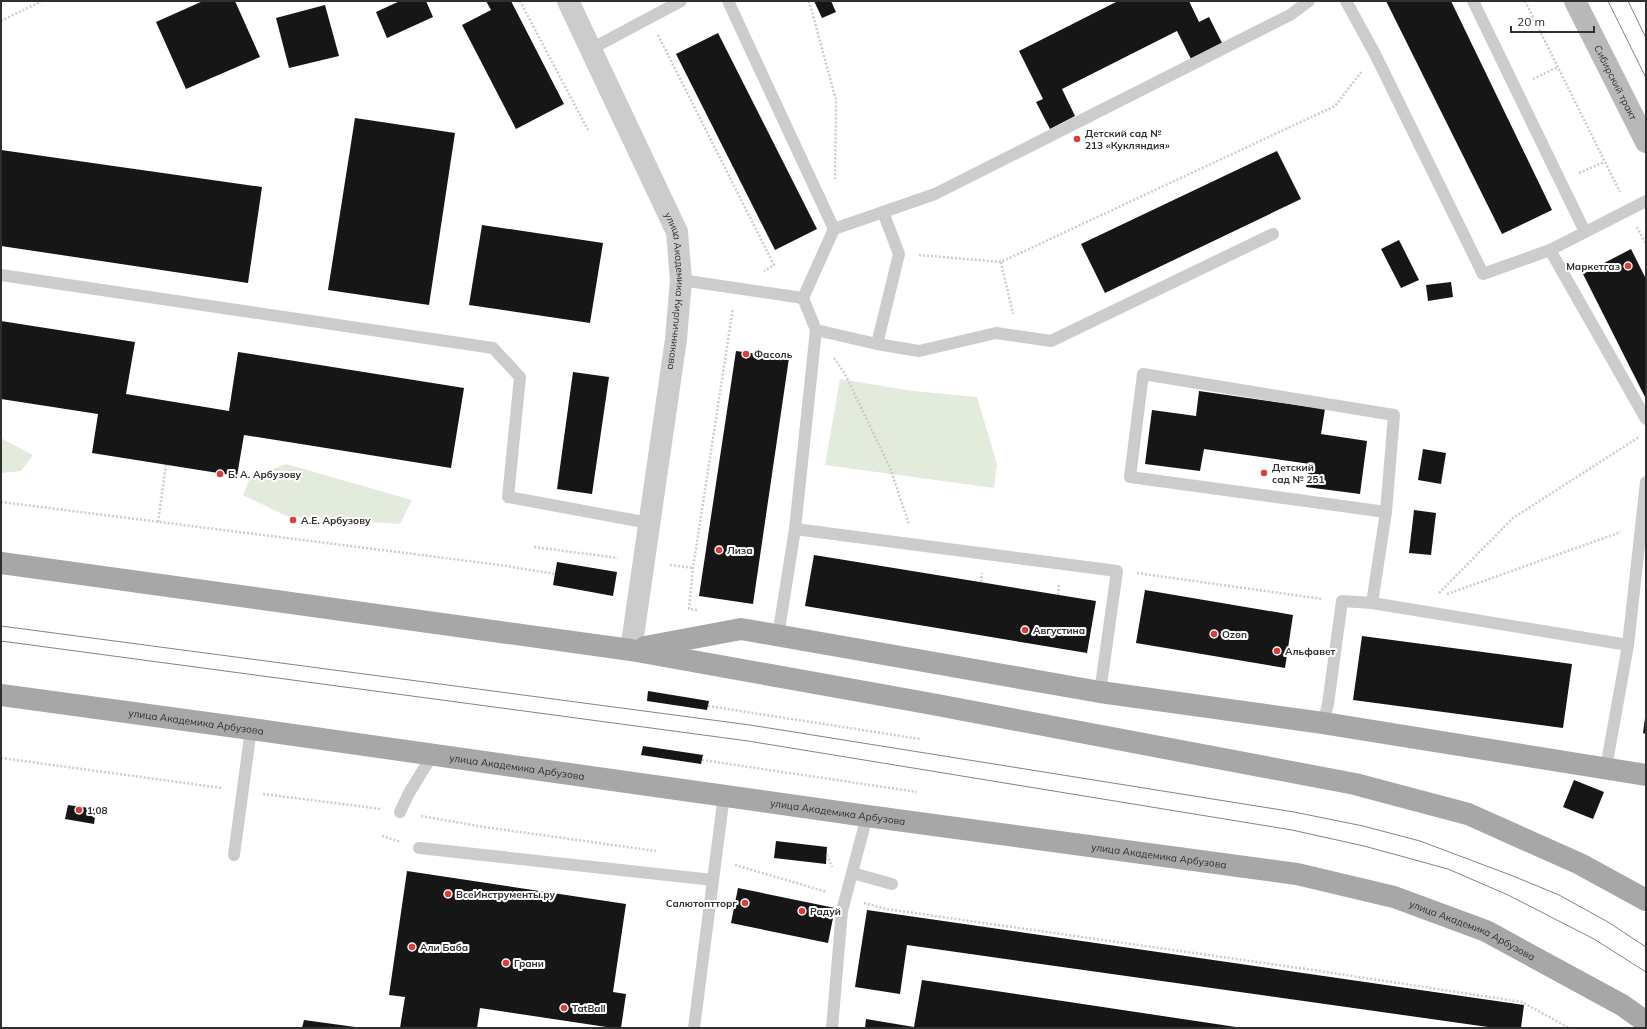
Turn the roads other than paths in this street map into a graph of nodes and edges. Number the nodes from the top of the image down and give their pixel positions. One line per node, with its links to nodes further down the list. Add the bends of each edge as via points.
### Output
1 (568, 1): 8 (street, улица Академика Кирпичникова)
2 (681, 1): 8 (lane)
3 (728, 1): 12 (lane)
4 (1309, 1): 11 (lane, via 1290,15 935,194)
5 (1346, 1): 15 (lane, via 1375,54 1483,274)
6 (1473, 1): 13 (lane)
7 (1575, 1): 9 (main road, Сибирский тракт)
8 (591, 49): 17 (street, улица Академика Кирпичникова, via 677,232)
9 (1646, 142)
10 (1646, 201): 13 (lane)
11 (883, 212): 12 (lane); 20 (lane, via 898,254)
12 (834, 229): 18 (lane)
13 (1585, 232): 15 (lane)
14 (1273, 234): 20 (lane, via 1051,341 996,333 919,351)
15 (1550, 250): 21 (lane)
16 (1, 275): 24 (lane, via 493,348 520,377 508,497)
17 (682, 280): 18 (lane); 24 (street, улица Академика Кирпичникова)
18 (804, 298): 19 (lane)
19 (816, 330): 20 (lane); 25 (lane)
20 (877, 344)
21 (1646, 419)
22 (1646, 482): 29 (lane)
23 (1386, 512): 23 (lane, via 1394,415 1143,374 1130,477); 27 (lane)
24 (649, 523): 30 (street, улица Академика Кирпичникова)
25 (795, 529): 28 (lane); 31 (lane, via 1117,571)
26 (1, 563): 30 (main road)
27 (1372, 603): 29 (lane); 33 (lane, via 1342,601 1328,704)
28 (778, 636): 30 (main road, via 741,629); 31 (main road)
29 (1628, 645): 36 (lane)
30 (631, 650): 46 (main road, via 1355,784 1468,814 1580,864)
31 (1100, 692): 33 (main road)
32 (1, 695): 34 (main road, улица Академика Арбузова)
33 (1323, 723): 36 (main road)
34 (252, 729): 35 (main road, улица Академика Арбузова); 42 (lane)
35 (433, 754): 38 (main road, улица Академика Арбузова); 39 (lane)
36 (1606, 768): 37 (main road)
37 (1646, 775)
38 (724, 795): 40 (main road, улица Академика Арбузова); 44 (lane)
39 (400, 812)
40 (867, 816): 43 (lane); 47 (main road, улица Академика Арбузова, via 1297,874 1394,897 1486,931 1622,1005)
41 (419, 848): 44 (lane)
42 (234, 855)
43 (852, 873): 45 (lane); 49 (lane, via 842,911)
44 (713, 880): 48 (lane)
45 (892, 884)
46 (1646, 900)
47 (1646, 1022)
48 (694, 1028)
49 (832, 1028)

